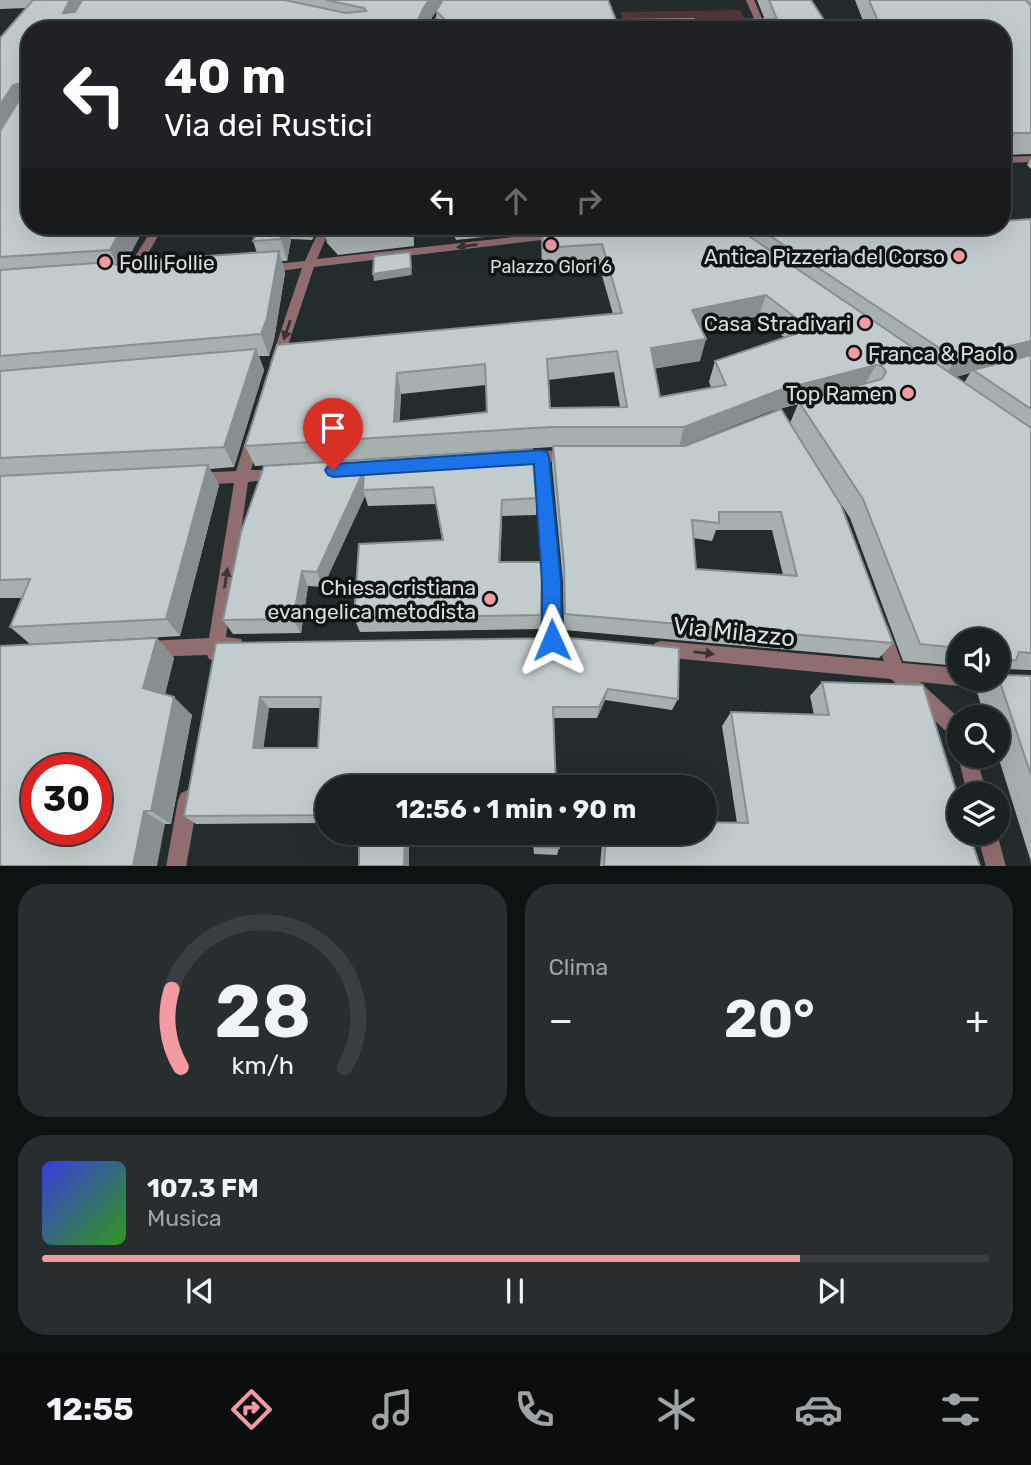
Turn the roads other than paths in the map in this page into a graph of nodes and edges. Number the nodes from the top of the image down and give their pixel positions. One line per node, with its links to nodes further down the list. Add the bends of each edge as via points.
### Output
1 (450, 0): 3 (street)
2 (750, 0): 4 (street)
3 (436, 21)
4 (759, 21)
5 (1031, 159): 6 (street)
6 (1011, 160)
7 (153, 235): 12 (street, via 121,280)
8 (322, 235): 10 (street)
9 (557, 235): 10 (street, one-way to 10)
10 (309, 265): 11 (street); 13 (street, one-way to 13)
11 (253, 270)
12 (141, 278)
13 (270, 366)
14 (257, 425): 19 (street)
15 (588, 456): 16 (street)
16 (541, 457): 17 (street); 22 (street)
17 (500, 459)
18 (295, 473): 19 (street)
19 (242, 476): 20 (street); 24 (street, one-way to 19)
20 (175, 480)
21 (876, 616): 28 (street)
22 (553, 640)
23 (256, 644): 24 (street)
24 (216, 645): 26 (street); 27 (street)
25 (649, 648): 28 (street, Via Milazzo, one-way to 28)
26 (135, 649)
27 (211, 671)
28 (896, 672): 29 (street, Via Milazzo); 30 (street)
29 (947, 676)
30 (947, 719)
31 (193, 775): 33 (street)
32 (990, 845): 34 (street)
33 (176, 866)
34 (996, 866)

